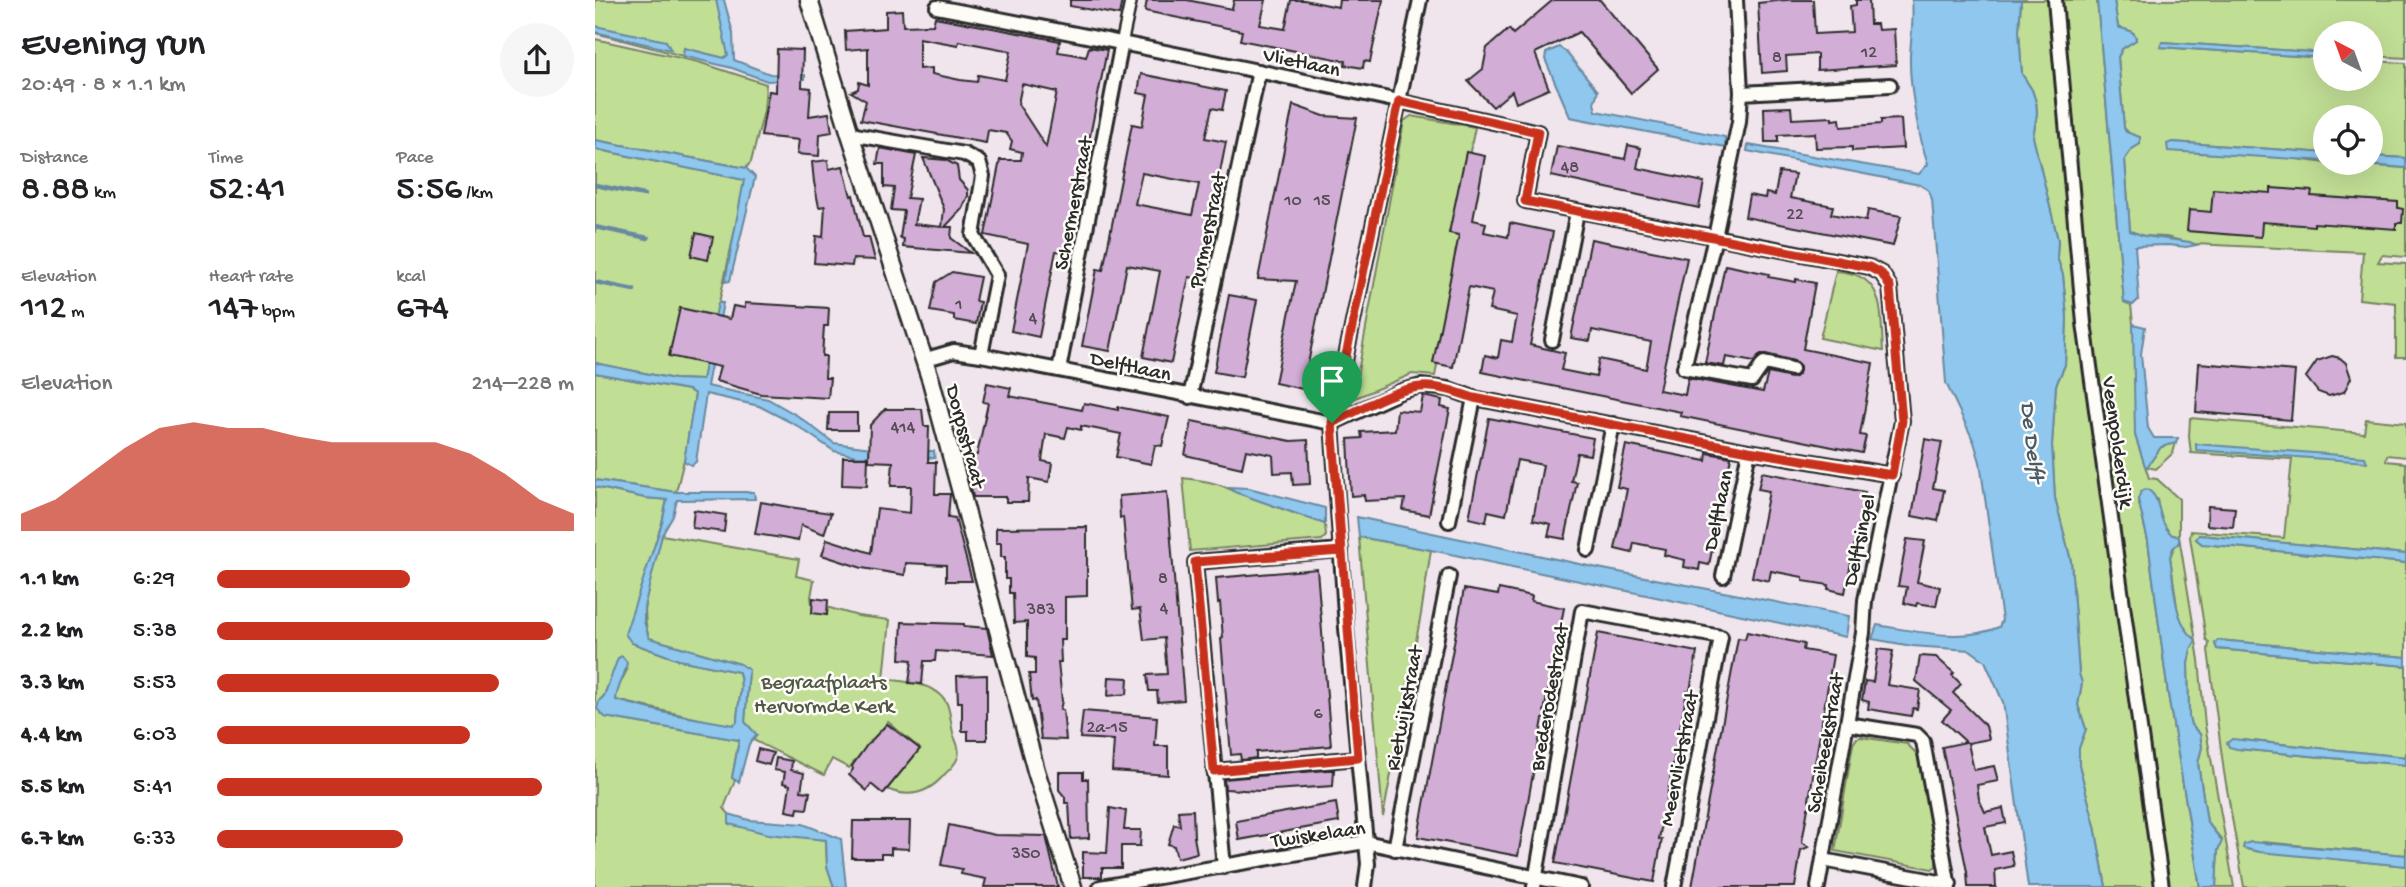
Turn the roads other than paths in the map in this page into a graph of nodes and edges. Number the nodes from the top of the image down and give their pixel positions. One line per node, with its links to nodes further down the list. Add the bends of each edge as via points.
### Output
1 (809, 0): 13 (street, Dorpsstraat)
2 (1131, 0): 8 (street)
3 (1420, 0): 12 (street)
4 (1736, 0): 11 (street)
5 (2055, 0): 49 (street, Veenpolderdijk, via 2084,323)
6 (962, 6): 7 (street, Vlietlaan); 8 (street, Vlietlaan)
7 (937, 7)
8 (1122, 43): 9 (street, Vlietlaan); 20 (street, Schermerstraat)
9 (1259, 71): 12 (street, Vlietlaan); 21 (street, Purmerstraat)
10 (1890, 85): 11 (street)
11 (1741, 93): 15 (street)
12 (1399, 101): 14 (street, Vlietlaan, via 1538,132 1525,201); 23 (street)
13 (850, 134): 17 (street, via 964,154 979,162 983,176 973,235 997,275); 18 (street, Dorpsstraat)
14 (1577, 212): 15 (street, Vlietlaan); 16 (street)
15 (1715, 237): 19 (street, via 1684,368 1752,380 1764,363); 26 (street, Delftsingel, via 1869,267 1882,274 1890,287 1902,421)
16 (1552, 340)
17 (981, 355): 18 (street, Delftlaan, via 954,351); 20 (street, Delftlaan)
18 (923, 360): 43 (street, Dorpsstraat, via 1036,771)
19 (1792, 369)
20 (1059, 370): 21 (street, Delftlaan)
21 (1189, 397): 23 (street, Delftlaan)
22 (1474, 398): 23 (street, Delftlaan, via 1421,386); 24 (street, Delftlaan); 27 (street)
23 (1332, 423): 29 (street)
24 (1613, 424): 25 (street, Delftlaan); 28 (street)
25 (1749, 451): 26 (street, Delftlaan); 31 (street, Delftlaan)
26 (1892, 475): 32 (street, Delftsingel, via 1865,600)
27 (1449, 521)
28 (1588, 550)
29 (1341, 551): 35 (street, Rietwijkstraat); 36 (street, via 1195,562)
30 (1449, 576): 38 (street, Rietwijkstraat)
31 (1723, 576)
32 (1863, 633): 34 (street, Scheibeekstraat)
33 (1721, 637): 41 (street, Brederodestraat, via 1583,611); 47 (street, Meervlietstraat)
34 (1847, 724): 39 (street, Scheibeekstraat); 42 (street, via 1917,735 1923,741)
35 (1358, 758): 36 (street); 37 (street, Rietwijkstraat)
36 (1214, 771): 40 (street)
37 (1365, 842): 38 (street, Twiskelaan); 40 (street, Twiskelaan); 45 (street, Rietwijkstraat, via 1369,864)
38 (1395, 849): 41 (street, Twiskelaan)
39 (1823, 860): 42 (street); 48 (street, Scheibeekstraat)
40 (1224, 867): 44 (street, Twiskelaan)
41 (1535, 883): 46 (street, Twiskelaan)
42 (1950, 885)
43 (1073, 887)
44 (1100, 887)
45 (1364, 887)
46 (1581, 887)
47 (1674, 887)
48 (1818, 887)
49 (2162, 887)

